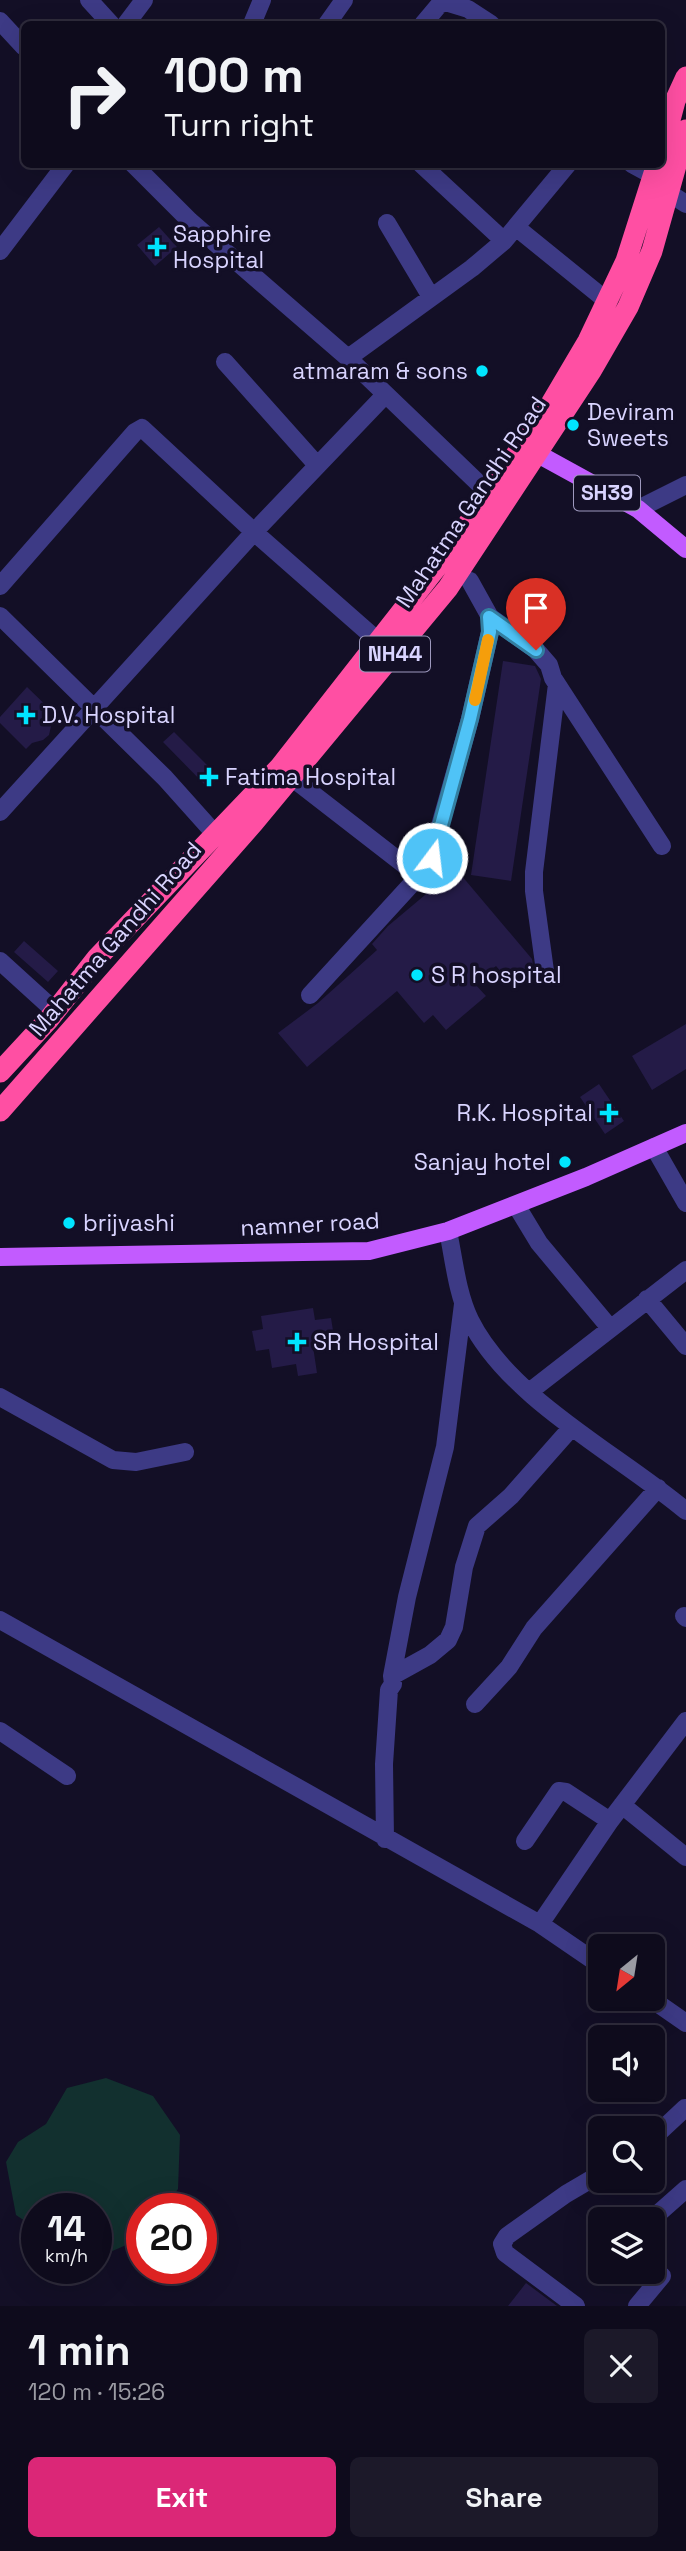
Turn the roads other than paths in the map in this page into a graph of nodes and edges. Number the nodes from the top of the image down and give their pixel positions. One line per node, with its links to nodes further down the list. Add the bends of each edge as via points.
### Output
1 (89, 0): 6 (street)
2 (144, 0): 7 (street)
3 (262, 0): 8 (street)
4 (344, 0): 9 (street)
5 (0, 21): 12 (street)
6 (108, 21)
7 (128, 21)
8 (253, 21)
9 (329, 21)
10 (426, 21): 11 (street, via 445,2)
11 (486, 21)
12 (21, 44)
13 (686, 77): 14 (highway, Mahatma Gandhi Road / NH44)
14 (673, 121): 15 (highway, Mahatma Gandhi Road / NH44); 21 (highway, Mahatma Gandhi Road / NH44)
15 (665, 142)
16 (63, 168): 24 (street)
17 (137, 168): 27 (street, via 190,221)
18 (426, 168): 23 (street)
19 (565, 168): 23 (street)
20 (656, 171): 26 (highway, Mahatma Gandhi Road / NH44, via 626,261)
21 (678, 199): 30 (highway, Mahatma Gandhi Road / NH44, via 628,307 591,371)
22 (387, 223): 25 (street)
23 (510, 235): 25 (street); 26 (street)
24 (0, 251)
25 (431, 297): 27 (street)
26 (607, 301): 30 (highway, Mahatma Gandhi Road / NH44)
27 (348, 359): 29 (street)
28 (225, 362): 31 (street)
29 (385, 395): 31 (street); 33 (street)
30 (529, 449): 33 (highway, Mahatma Gandhi Road / NH44); 34 (main road, SH39)
31 (317, 465): 35 (street)
32 (686, 485): 34 (street)
33 (494, 500): 41 (highway, Mahatma Gandhi Road / NH44); 44 (highway, Mahatma Gandhi Road / NH44, via 448,588)
34 (638, 509): 36 (main road, SH39)
35 (254, 533): 38 (street, via 142,428); 41 (street); 43 (street)
36 (686, 549)
37 (470, 581): 40 (street)
38 (0, 586)
39 (0, 616): 43 (street)
40 (489, 617): 42 (street, via 536,650); 48 (street, via 490,632 470,719 432,858)
41 (378, 641): 46 (highway, Mahatma Gandhi Road / NH44, via 280,767)
42 (557, 684): 47 (street); 50 (street, via 534,872)
43 (93, 709): 45 (street); 46 (street)
44 (291, 777): 48 (street); 54 (highway, Mahatma Gandhi Road / NH44)
45 (0, 812)
46 (223, 827): 52 (highway, Mahatma Gandhi Road / NH44, via 97,958)
47 (662, 846)
48 (420, 877): 51 (street)
49 (0, 961): 52 (street)
50 (545, 971)
51 (310, 995)
52 (55, 1011): 53 (highway, Mahatma Gandhi Road / NH44)
53 (0, 1072)
54 (0, 1111)
55 (686, 1133): 56 (main road, namner road)
56 (654, 1147): 57 (street); 58 (main road, namner road)
57 (686, 1203)
58 (516, 1205): 59 (main road, namner road); 64 (street, via 539,1243)
59 (448, 1231): 60 (main road, namner road, via 369,1251); 63 (street)
60 (0, 1257)
61 (686, 1270): 62 (street)
62 (647, 1299): 64 (street); 65 (street)
63 (463, 1304): 66 (street, via 502,1364); 73 (street, via 445,1447)
64 (610, 1328): 66 (street)
65 (686, 1346)
66 (529, 1392): 68 (street)
67 (0, 1397): 69 (street, via 113,1460 135,1462)
68 (572, 1427): 70 (street); 73 (street, via 511,1496 477,1526 448,1640)
69 (185, 1452)
70 (658, 1488): 71 (street); 74 (street, via 534,1628 509,1667)
71 (686, 1511)
72 (0, 1620): 80 (street)
73 (392, 1676): 80 (street, via 384,1764)
74 (475, 1704)
75 (686, 1721): 78 (street)
76 (0, 1731): 77 (street)
77 (67, 1776)
78 (622, 1805): 79 (street); 82 (street)
79 (610, 1821): 81 (street, via 559,1791); 83 (street)
80 (385, 1839): 83 (street)
81 (525, 1841)
82 (686, 1857)
83 (540, 1924): 84 (street)
84 (588, 1957)
85 (665, 2008): 86 (street)
86 (686, 2023)
87 (686, 2110): 88 (street)
88 (665, 2128)
89 (588, 2183): 93 (street, via 517,2229 502,2244 505,2253)
90 (686, 2189): 91 (street)
91 (665, 2208)
92 (655, 2284): 94 (street)
93 (576, 2306)
94 (637, 2306)

